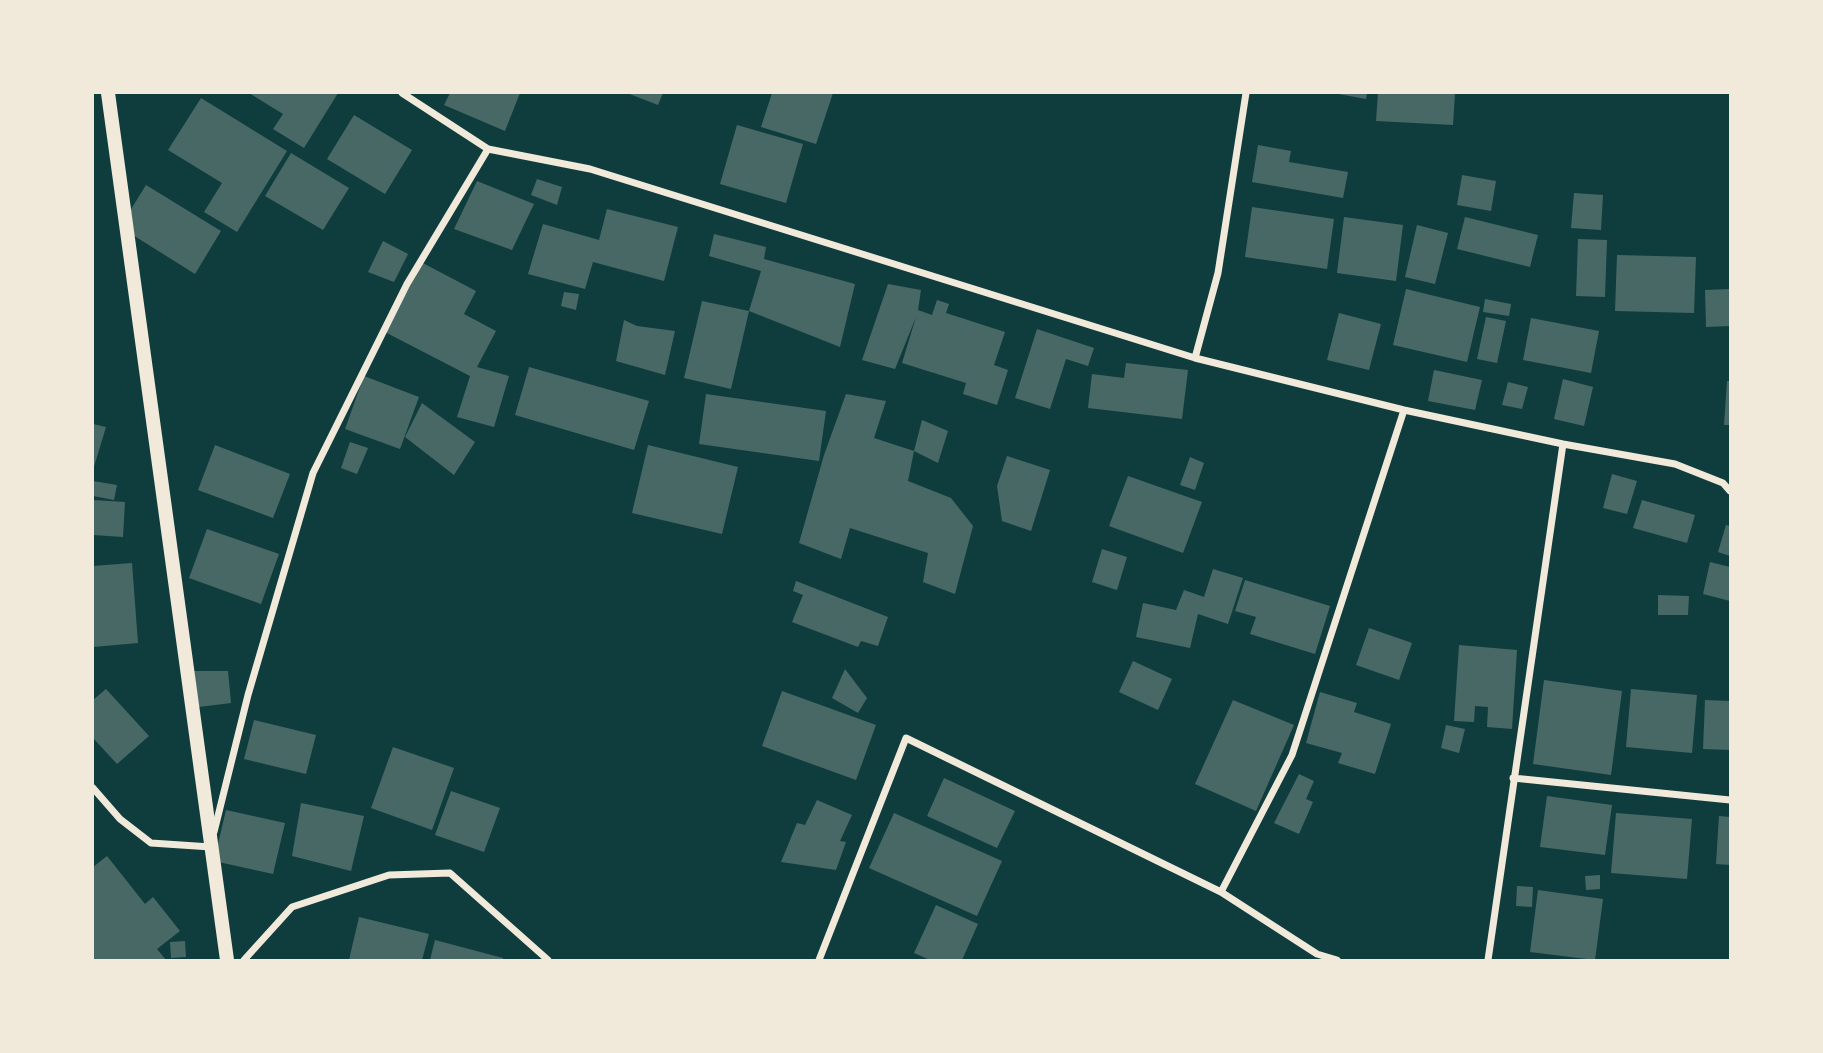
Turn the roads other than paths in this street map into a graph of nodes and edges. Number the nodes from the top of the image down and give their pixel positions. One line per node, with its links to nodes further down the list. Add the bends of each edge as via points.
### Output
1 (108, 93): 12 (main road)
2 (402, 93): 4 (street)
3 (1246, 93): 5 (street, via 1218,274)
4 (488, 149): 5 (street, via 590,169); 12 (street, via 407,284 313,473 247,695)
5 (1195, 358): 6 (street)
6 (1404, 410): 7 (street); 13 (street, via 1292,755)
7 (1563, 444): 8 (street, via 1675,464 1723,483); 9 (street)
8 (1730, 491)
9 (1513, 778): 11 (street); 21 (street)
10 (93, 788): 12 (street, via 120,819 151,843)
11 (1730, 800)
12 (210, 849): 15 (main road)
13 (1221, 892): 19 (street, via 906,738); 20 (street, via 1317,954)
14 (539, 951): 16 (street, via 450,873 389,875 292,907); 17 (street); 18 (street)
15 (227, 960)
16 (244, 960)
17 (536, 960)
18 (548, 960)
19 (819, 960)
20 (1337, 960)
21 (1488, 960)

